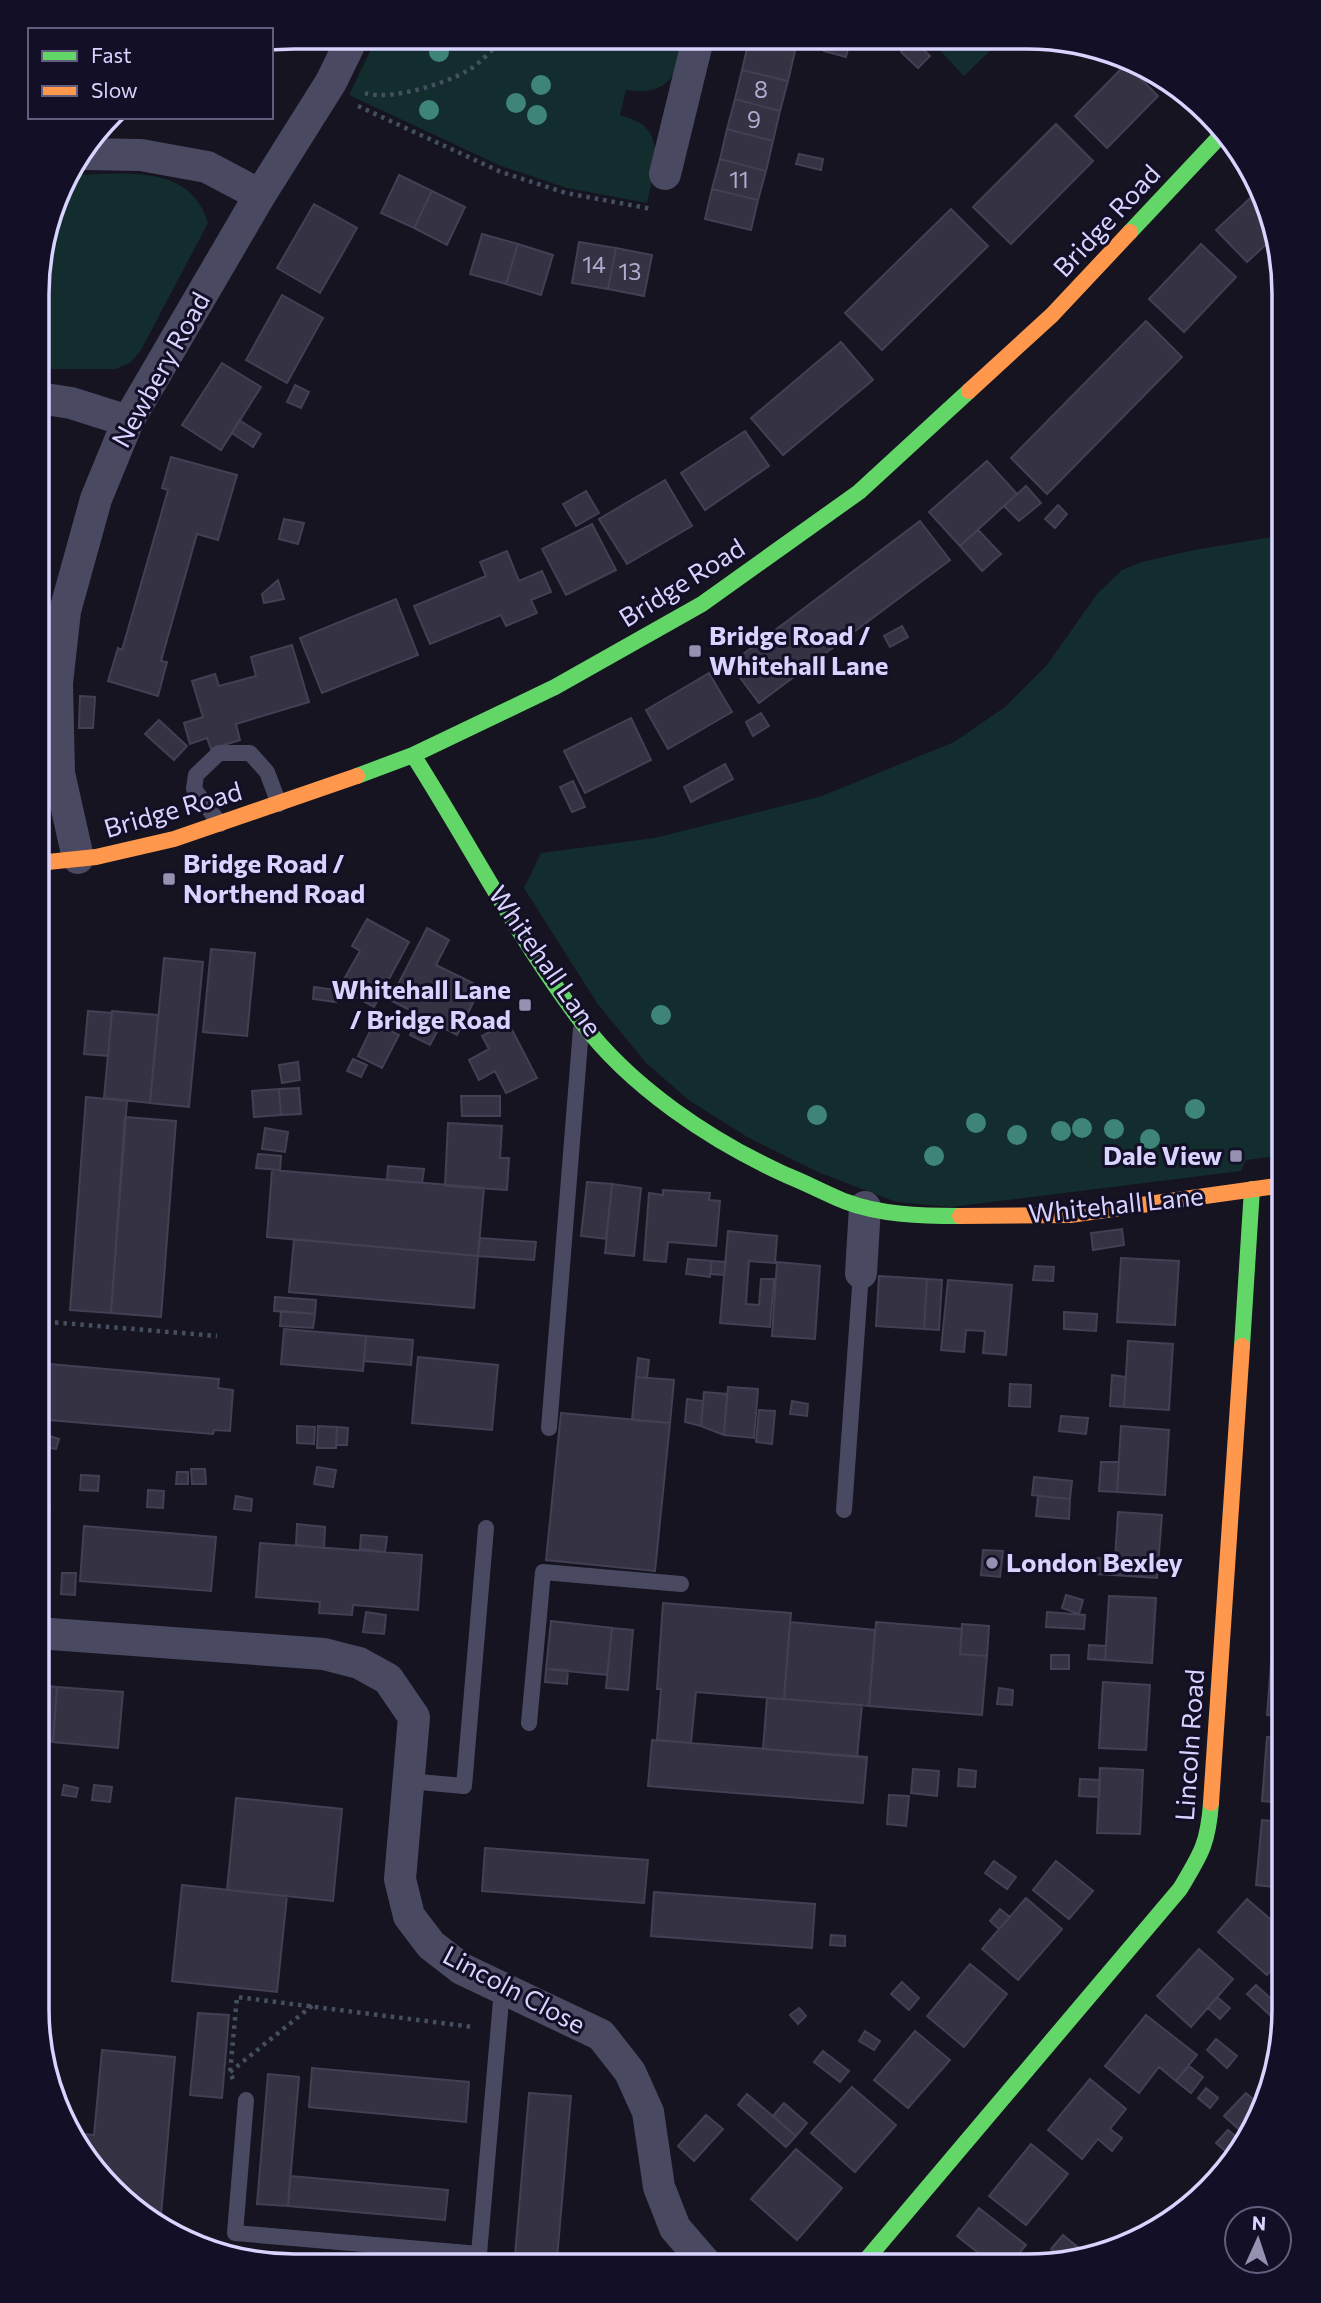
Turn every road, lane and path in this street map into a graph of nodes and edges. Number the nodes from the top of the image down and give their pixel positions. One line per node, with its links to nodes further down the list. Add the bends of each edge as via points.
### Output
1 (347, 49): 4 (street, Newbery Road)
2 (492, 49): 4 (path, via 468,71 398,94 370,95)
3 (696, 49): 7 (street)
4 (328, 87): 7 (path, via 501,172 566,193 657,209); 8 (street, Newbery Road)
5 (1217, 140): 11 (street, Bridge Road, via 1052,315 859,492 702,604 555,687)
6 (94, 154): 8 (street, via 142,155 207,167)
7 (665, 174)
8 (260, 195): 10 (street, Newbery Road)
9 (49, 400): 10 (street)
10 (128, 421): 14 (street, Newbery Road, via 96,499 65,611 57,682 59,772)
11 (413, 755): 12 (street, Bridge Road); 16 (street, Whitehall Lane, via 516,927)
12 (279, 804): 13 (street, Bridge Road); 13 (lane, via 267,772 250,753 219,753 196,775 194,789)
13 (220, 824): 14 (street, Bridge Road, via 174,839)
14 (78, 858): 15 (street, Bridge Road)
15 (49, 862)
16 (581, 1022): 19 (street, Whitehall Lane, via 635,1078 681,1116 744,1156); 23 (lane)
17 (1271, 1187): 18 (street, Whitehall Lane)
18 (1252, 1189): 19 (street, Whitehall Lane, via 1070,1216 914,1216); 36 (street, Lincoln Road, via 1209,1833 1180,1889)
19 (865, 1207): 20 (street)
20 (861, 1273): 24 (lane)
21 (49, 1322): 22 (path)
22 (217, 1336)
23 (549, 1428)
24 (844, 1510)
25 (486, 1528): 29 (lane, via 464,1786)
26 (681, 1584): 28 (lane, via 543,1572)
27 (49, 1634): 29 (street, Lincoln Close, via 324,1654 359,1663 388,1679 414,1717)
28 (529, 1723)
29 (408, 1781): 30 (street, Lincoln Close, via 400,1880 410,1916 431,1945 462,1969)
30 (502, 1989): 32 (lane); 35 (street, Lincoln Close, via 601,2035 630,2072 648,2112 659,2187 675,2228)
31 (313, 2005): 32 (path); 33 (path); 33 (path, via 237,1997)
32 (498, 2030): 34 (lane, via 479,2254 234,2233)
33 (230, 2073): 34 (path)
34 (246, 2100)
35 (697, 2254)
36 (872, 2254)

